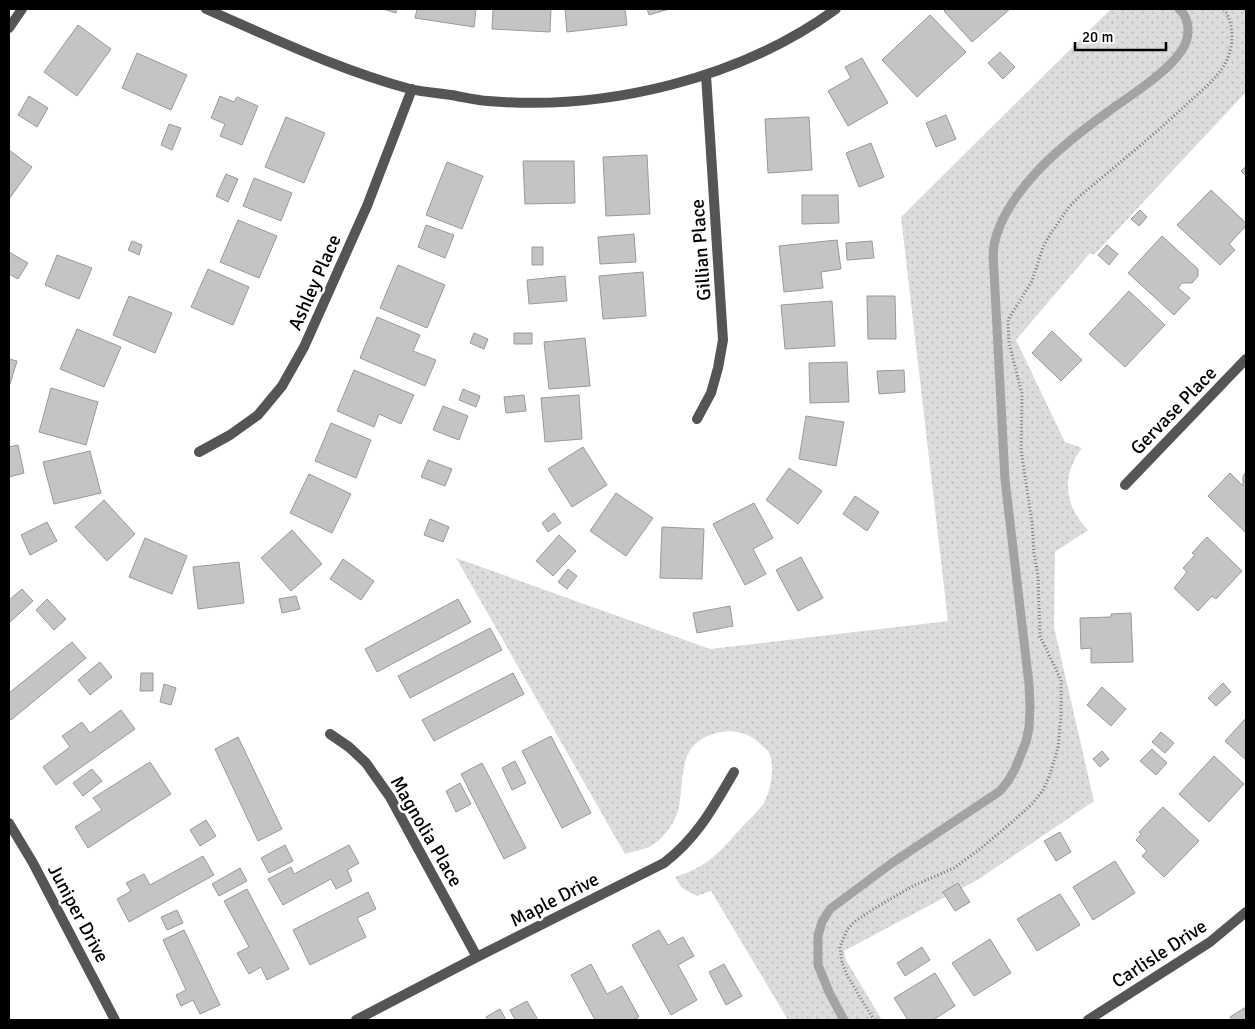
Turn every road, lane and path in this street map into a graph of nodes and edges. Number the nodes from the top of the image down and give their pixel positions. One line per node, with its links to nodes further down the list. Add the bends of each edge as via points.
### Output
1 (22, 9): 5 (street)
2 (206, 9): 7 (street, via 320,58)
3 (836, 9): 6 (street, via 792,38)
4 (1224, 9): 19 (path, via 1232,26 1232,36 1227,60 1220,71 1168,122 1069,207 1043,247 1032,281 1008,320 1009,343 1022,394 1021,450 1038,576 1040,636 1060,680 1058,748 1043,790 1011,823 954,868 913,886 854,922 847,930 840,946 842,963)
5 (9, 28)
6 (706, 75): 7 (street, via 607,97 558,102 488,101); 9 (street, Gillian Place, via 723,340 711,393)
7 (412, 89): 10 (street, Ashley Place, via 367,206 304,347 282,386 258,416)
8 (1246, 359): 11 (street, Gervase Place)
9 (697, 419)
10 (199, 452)
11 (1125, 485)
12 (330, 734): 16 (street, Magnolia Place, via 366,763 390,797)
13 (734, 772): 16 (street, Maple Drive, via 694,836 664,863)
14 (9, 823): 17 (street, Juniper Drive)
15 (1246, 912): 20 (street, Carlisle Drive, via 1210,942)
16 (477, 957): 18 (street, Maple Drive)
17 (115, 1020)
18 (356, 1020)
19 (874, 1020)
20 (1088, 1020)

